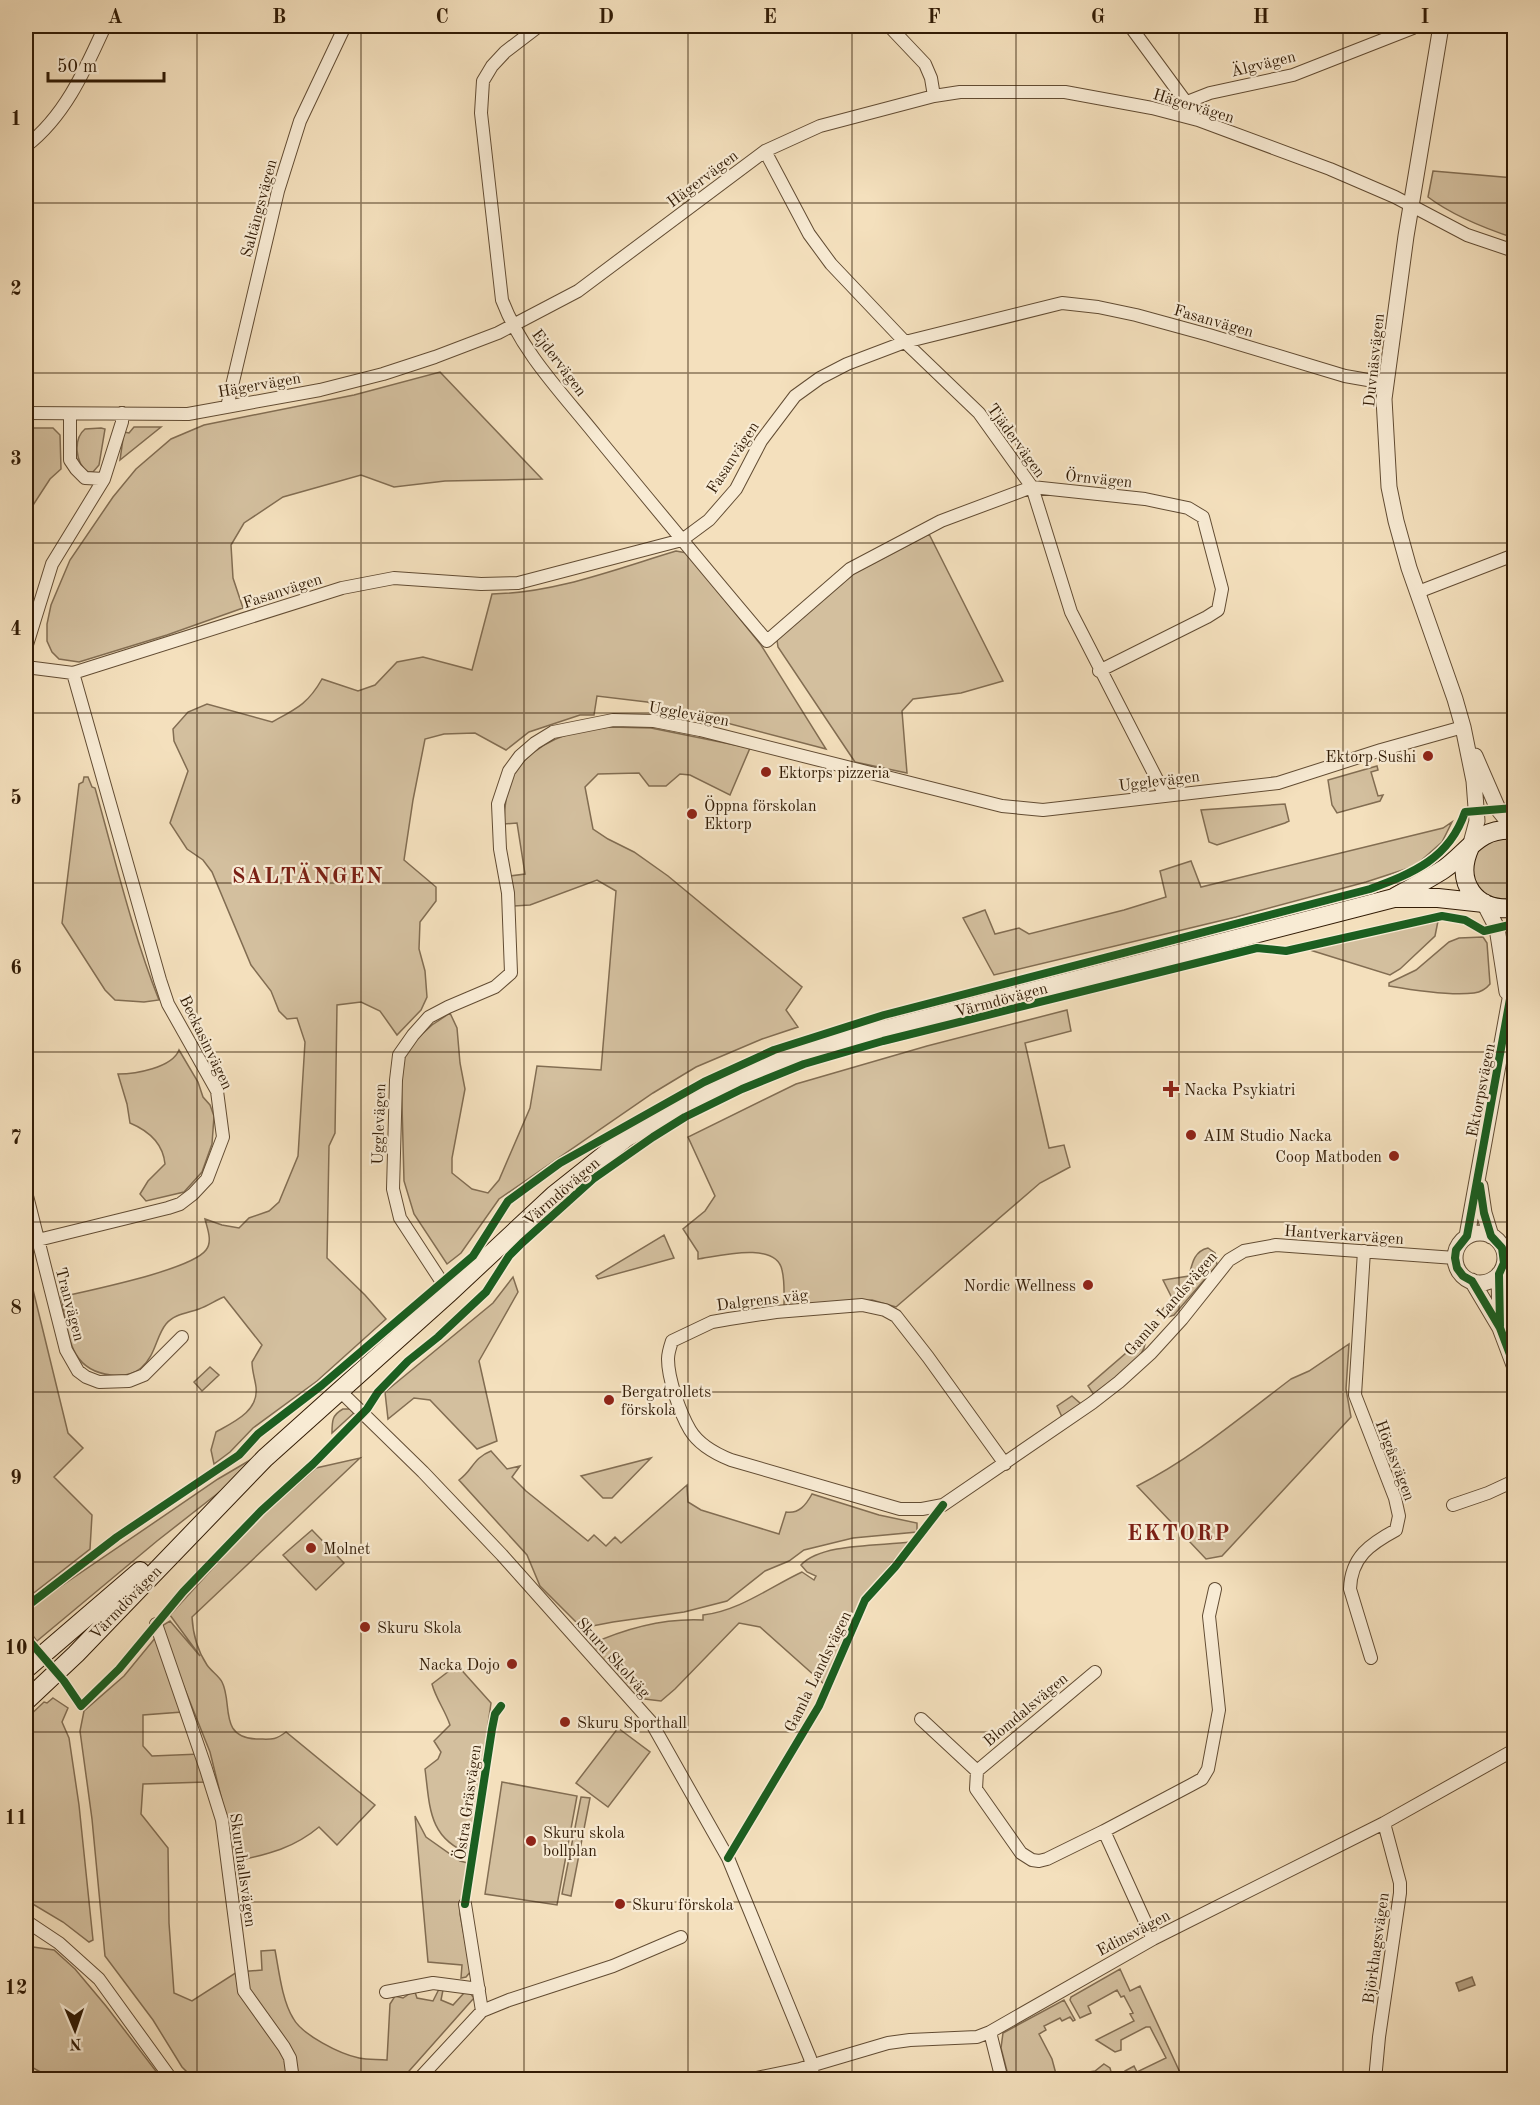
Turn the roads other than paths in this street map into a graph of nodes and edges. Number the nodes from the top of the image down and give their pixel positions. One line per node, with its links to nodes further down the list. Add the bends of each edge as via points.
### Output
1 (105, 26): 11 (street, via 60,113)
2 (345, 26): 18 (street, Saltängsvägen, via 300,121 278,191)
3 (539, 26): 15 (street, Ejdervägen, via 505,52 483,81 481,113 502,300)
4 (889, 26): 8 (street, via 925,64)
5 (1130, 26): 9 (street)
6 (1441, 26): 13 (street, Duvnäsvägen)
7 (1413, 28): 9 (street, Älgvägen, via 1293,75 1209,93)
8 (934, 96): 10 (street, Hägervägen, via 960,92 1065,92); 12 (street, Hägervägen, via 820,126)
9 (1187, 102): 10 (street)
10 (1198, 120): 13 (street, Hägervägen, via 1330,169)
11 (26, 146)
12 (765, 152): 15 (street, Hägervägen, via 578,291); 16 (street, Tjädervägen, via 809,234 831,264)
13 (1411, 206): 14 (street, Hägervägen, via 1467,235); 17 (street, Duvnäsvägen)
14 (1515, 251)
15 (513, 326): 18 (street, Hägervägen, via 383,374); 24 (street, Ejdervägen, via 531,355)
16 (904, 342): 17 (street, Fasanvägen, via 1062,303 1136,315 1345,376); 23 (street, Tjädervägen, via 979,413); 24 (street, Fasanvägen, via 847,364 795,396 761,441 736,489 709,520)
17 (1385, 383): 26 (street, Duvnäsvägen, via 1389,487)
18 (227, 407): 20 (street, Hägervägen, via 188,414)
19 (26, 413): 21 (street, Hägervägen)
20 (122, 413): 21 (street, Hägervägen); 22 (street)
21 (70, 414): 22 (street, via 70,460 85,478)
22 (104, 478): 28 (street, via 52,564)
23 (1032, 487): 27 (street, Örnvägen, via 940,521 849,569); 30 (street, Tjädervägen, via 1071,612); 30 (street, Örnvägen, via 1145,499 1188,508 1203,517 1222,589 1218,610)
24 (682, 540): 27 (street, Ejdervägen); 31 (street, Fasanvägen, via 518,583 394,578 342,588)
25 (1515, 555): 26 (street)
26 (1418, 592): 32 (street, Duvnäsvägen)
27 (767, 641)
28 (26, 648)
29 (26, 667): 31 (street, Fasanvägen)
30 (1100, 671): 33 (street, Tjädervägen)
31 (73, 673): 45 (street, Beckasinvägen, via 160,980 168,1004 217,1091 223,1137 207,1179 180,1204)
32 (1463, 727): 33 (street, Ugglevägen, via 1278,783); 34 (street, Duvnäsvägen, via 1498,809); 35 (street, Duvnäsvägen, via 1477,811)
33 (1165, 795): 51 (street, Ugglevägen, via 1043,810 1002,806 700,730 654,722 613,720 553,732 535,743 509,771 498,804 500,849 508,893 511,974 495,987 429,1017 399,1055 393,1189 400,1218)
34 (1515, 830): 35 (main road, Värmdövägen, via 1493,830)
35 (1470, 847): 36 (main road, Värmdövägen); 37 (main road, via 1464,865 1466,880 1470,890)
36 (1394, 898): 37 (main road, Värmdövägen); 51 (main road, Värmdövägen, via 777,1061 713,1090 627,1137 554,1195)
37 (1484, 903): 38 (main road, Värmdövägen, via 1493,908); 40 (street, Ektorpsvägen, via 1501,943)
38 (1515, 908)
39 (1515, 977): 40 (street, Ektorpsvägen)
40 (1509, 1004): 41 (street, Ektorpsvägen)
41 (1479, 1172): 43 (street, Ektorpsvägen); 44 (street, Ektorpsvägen)
42 (26, 1192): 45 (street, Tranvägen)
43 (1467, 1236): 44 (street); 48 (street)
44 (1491, 1236): 49 (street, via 1502,1248)
45 (38, 1240): 53 (street, Tranvägen, via 66,1350 78,1371 99,1382 129,1381 144,1375)
46 (1364, 1251): 47 (street, Hantverkarvägen, via 1276,1245 1251,1249); 48 (street, Hantverkarvägen); 63 (street, Högåsvägen, via 1354,1395 1399,1516 1396,1530 1364,1553 1350,1577 1350,1589)
47 (1233, 1258): 56 (street, Gamla Landsvägen, via 1132,1371)
48 (1455, 1258): 50 (street, via 1457,1268)
49 (1506, 1265): 50 (street, via 1491,1280); 52 (street)
50 (1472, 1281): 52 (street)
51 (449, 1293): 55 (main road, Värmdövägen)
52 (1500, 1328): 54 (street)
53 (182, 1337)
54 (1515, 1365)
55 (340, 1391): 58 (main road, Värmdövägen); 80 (street, Skuru Skolväg, via 502,1555 651,1722 728,1857)
56 (1005, 1464): 59 (street, Gamla Landsvägen); 59 (street, Dalgrens väg, via 928,1357 896,1316 885,1310 862,1305 729,1318 672,1341 668,1359 676,1394 690,1430 715,1454 900,1509)
57 (1515, 1481): 60 (street)
58 (222, 1502): 64 (main road, Värmdövägen); 66 (main road, Värmdövägen)
59 (944, 1505)
60 (1453, 1505)
61 (1215, 1589): 71 (street, via 1209,1616 1218,1710 1206,1774)
62 (156, 1624): 82 (street, Skuruhallsvägen, via 222,1820 244,1991 290,2058)
63 (1371, 1658)
64 (26, 1670)
65 (1095, 1672): 69 (street, Blomdalsvägen)
66 (26, 1701)
67 (921, 1719): 69 (street)
68 (1515, 1750): 70 (street, Edinsvägen)
69 (977, 1771): 71 (street, via 976,1789 1026,1857 1047,1859)
70 (1384, 1822): 75 (street, Edinsvägen); 87 (street, Björkhagsvägen, via 1400,1893)
71 (1104, 1831): 75 (street)
72 (465, 1904): 76 (street)
73 (26, 1921): 81 (street, via 59,1943 99,1979)
74 (681, 1937): 78 (street, via 612,1966)
75 (1153, 1939): 79 (street, Edinsvägen)
76 (479, 1989): 77 (street, via 432,1983); 78 (street)
77 (386, 1992)
78 (482, 2011): 83 (street)
79 (990, 2032): 80 (street, Edinsvägen, via 977,2037 888,2043); 86 (street)
80 (813, 2066): 84 (street, Edinsvägen); 85 (street, Skuru Skolväg)
81 (172, 2079)
82 (293, 2079)
83 (418, 2079)
84 (747, 2079)
85 (814, 2079)
86 (1002, 2079)
87 (1376, 2079)

